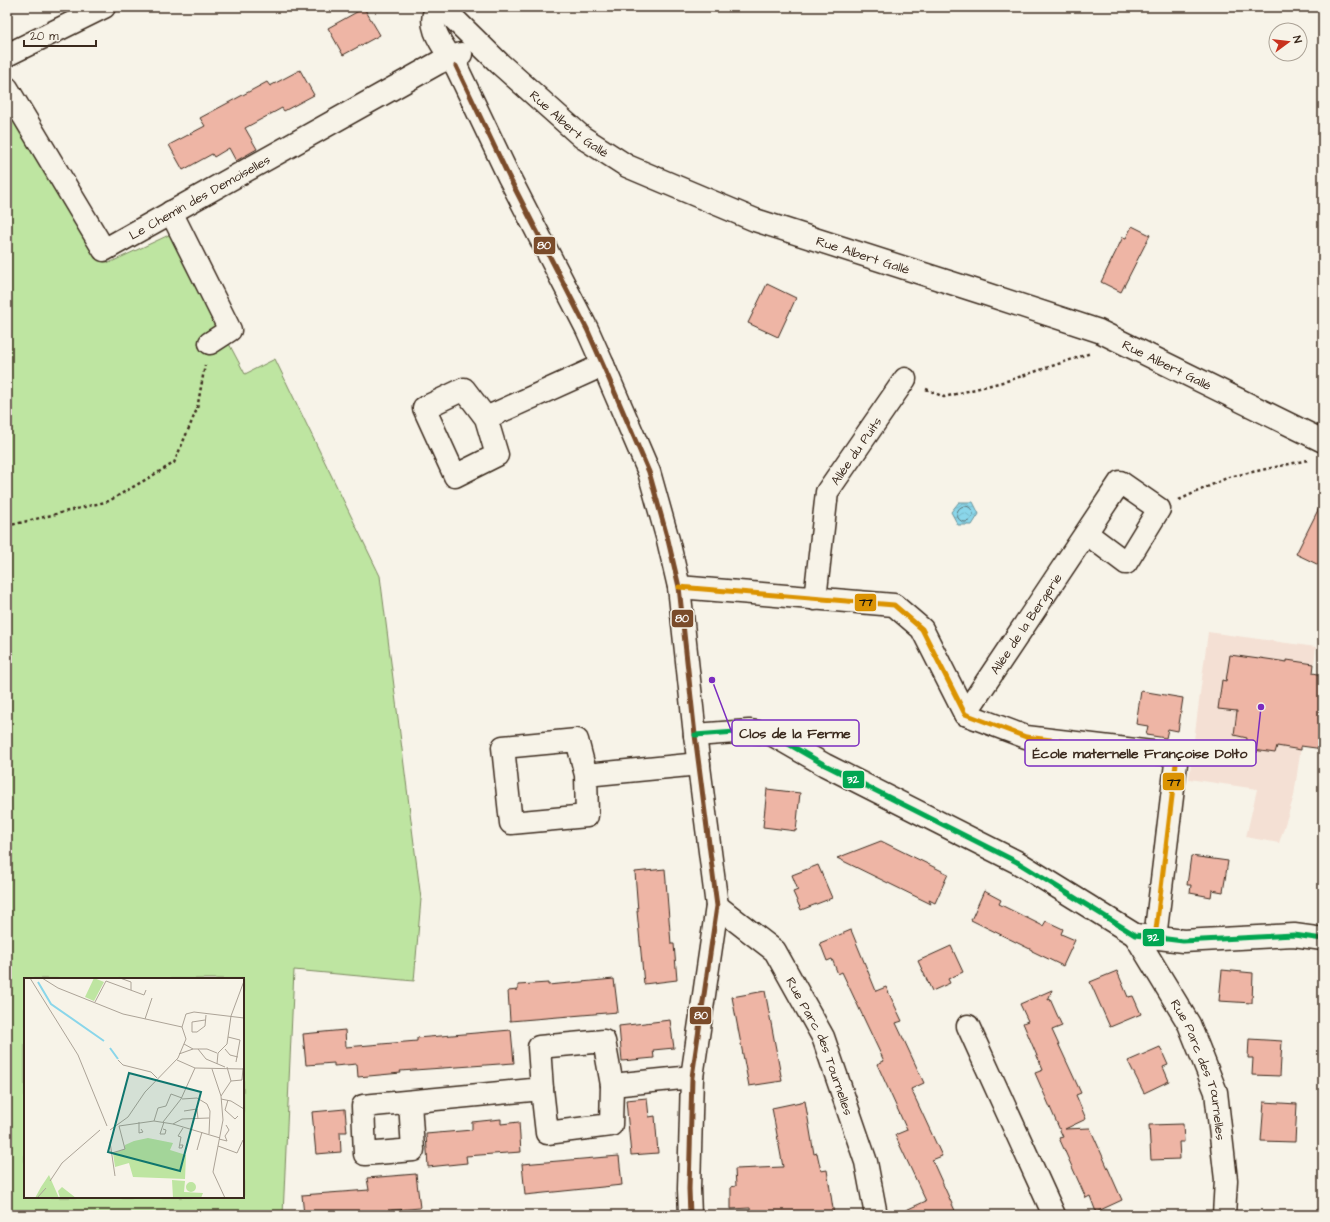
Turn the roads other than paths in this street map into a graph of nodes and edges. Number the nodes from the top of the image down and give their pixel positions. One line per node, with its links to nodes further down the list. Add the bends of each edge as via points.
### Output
1 (104, 7): 4 (street)
2 (440, 7): 3 (street, Rue Albert Gallé); 3 (street, via 433,15 435,32)
3 (460, 54): 6 (street, Le Chemin des Demoiselles); 8 (street, via 509,176); 11 (street, Rue Albert Gallé, via 499,63 582,137 627,166 755,220 1099,332)
4 (7, 55)
5 (7, 88): 6 (street, Le Chemin des Demoiselles, via 104,250)
6 (171, 212): 7 (street, via 230,330)
7 (210, 343)
8 (603, 365): 10 (street); 13 (street, via 649,472)
9 (905, 379): 14 (street, Allée du Puits, via 827,492)
10 (486, 418)
11 (1319, 450)
12 (1086, 533): 12 (street, Allée de la Bergerie, via 1120,482 1159,509 1126,563); 15 (street, Allée de la Bergerie)
13 (679, 587): 14 (street); 16 (street)
14 (815, 599): 15 (street, via 894,605 922,629)
15 (965, 714): 20 (street, via 1026,737 1177,755)
16 (695, 735): 17 (street); 20 (street, via 749,731 771,734 825,766 1017,862)
17 (699, 764): 18 (street); 19 (street)
18 (586, 775): 18 (street, via 577,740 503,748 511,823 586,816)
19 (717, 906): 23 (street); 28 (street, Rue Parc des Tournelles, via 775,950 823,1037 866,1162)
20 (1145, 937): 21 (street, via 1183,941 1294,935); 30 (street, Rue Parc des Tournelles, via 1189,1024 1216,1092 1226,1180)
21 (1323, 939)
22 (968, 1026): 29 (street)
23 (692, 1077): 24 (street); 27 (street)
24 (612, 1085): 25 (street, via 611,1126 547,1133); 25 (street, via 604,1041 539,1047)
25 (542, 1089): 26 (street)
26 (410, 1102)
27 (690, 1215)
28 (876, 1215)
29 (1054, 1215)
30 (1224, 1215)

